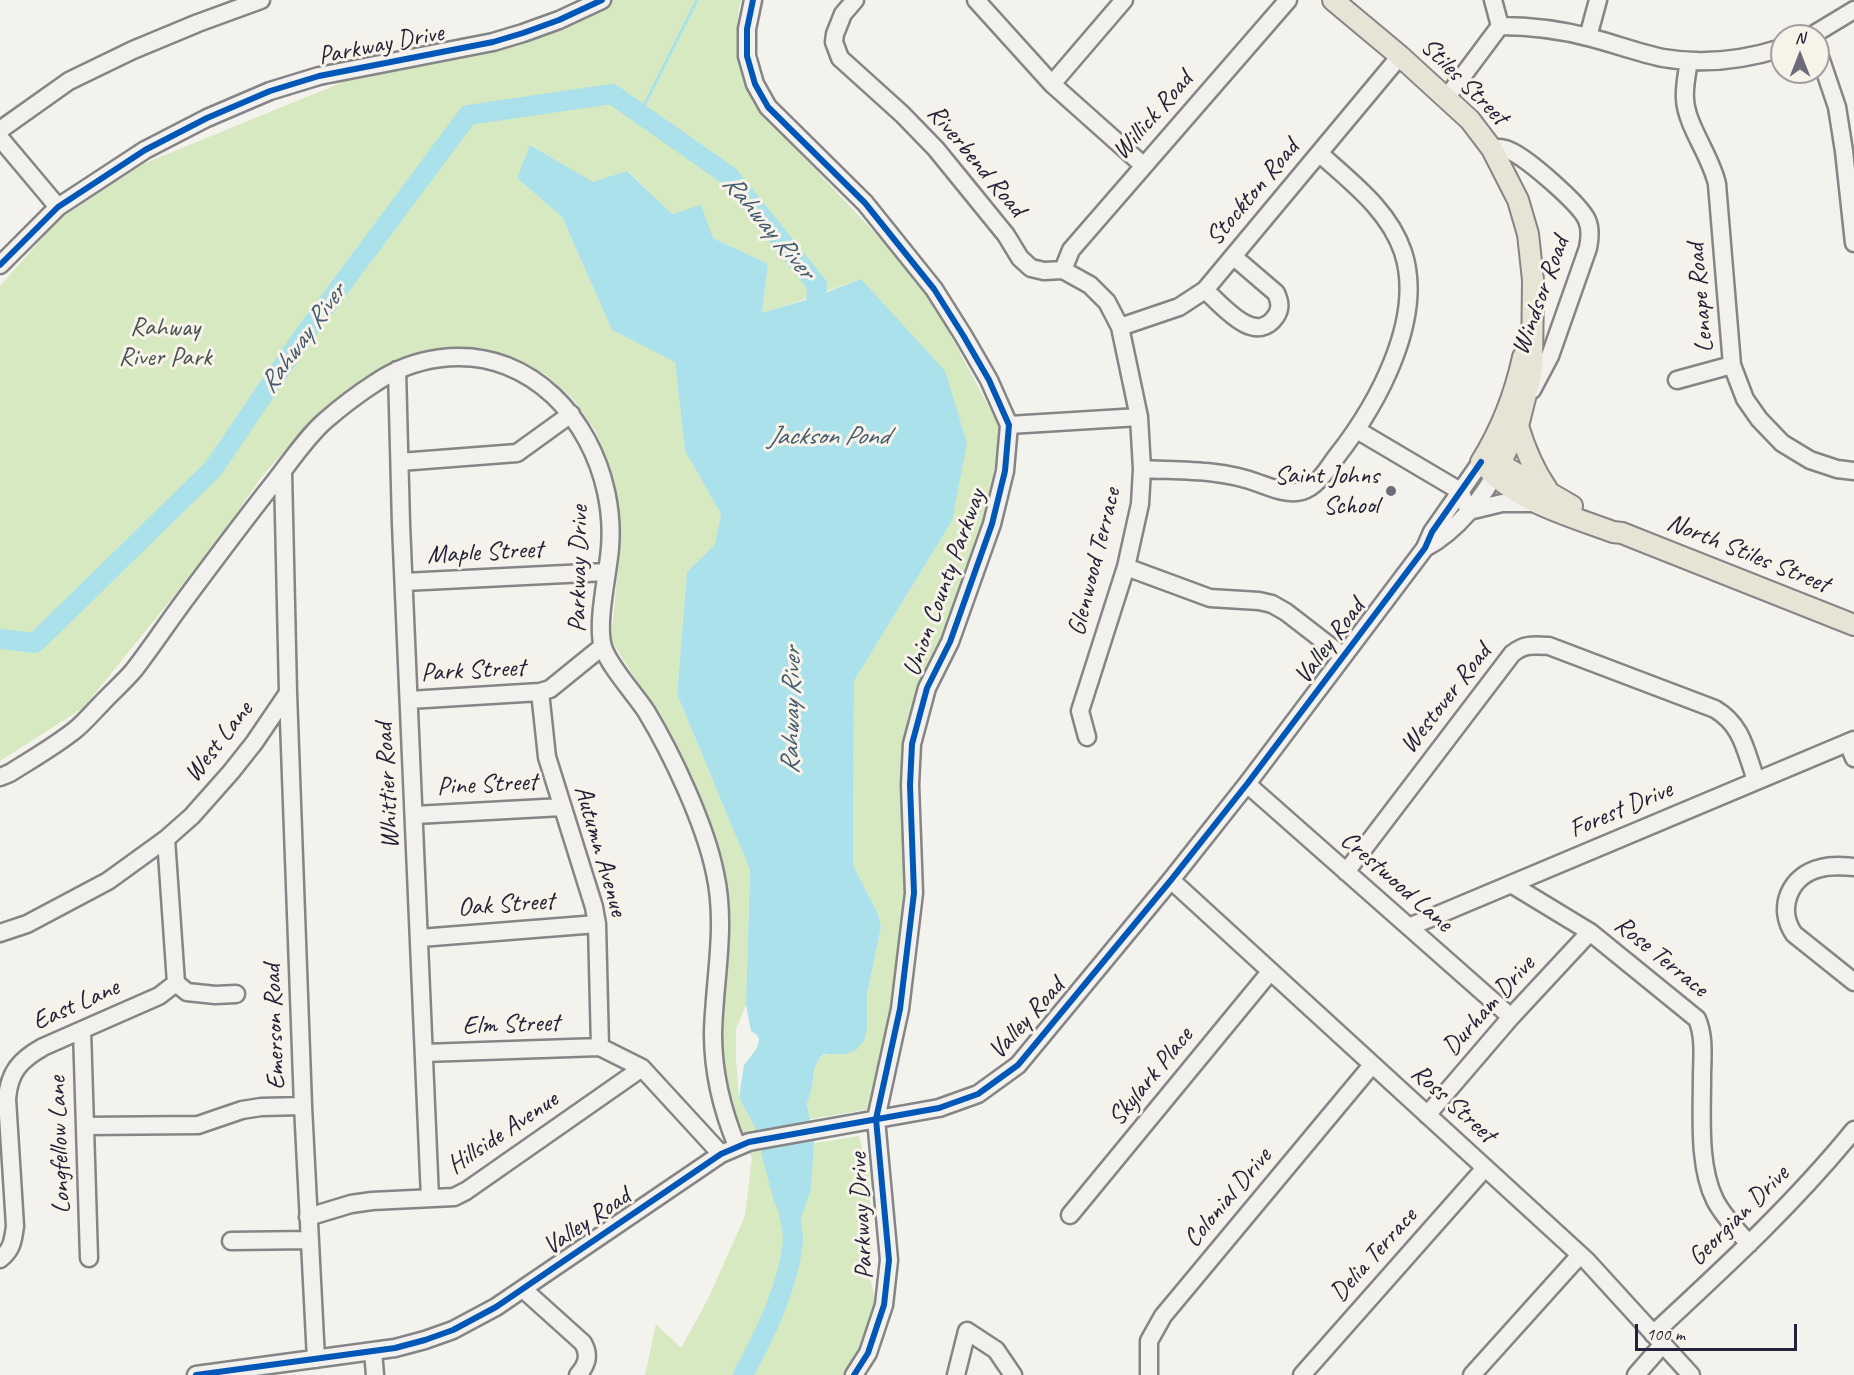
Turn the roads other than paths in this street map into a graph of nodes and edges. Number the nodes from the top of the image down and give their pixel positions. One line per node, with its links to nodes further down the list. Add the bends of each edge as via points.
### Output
1 (261, 0): 21 (street, via 154,41 69,81)
2 (602, 0): 27 (street, Parkway Drive, via 559,20 493,42 369,65 270,91 207,117 145,150)
3 (753, 0): 41 (street, Union County Parkway, via 747,56 755,84 768,107 865,203 934,290 963,334)
4 (855, 0): 31 (street, Riverbend Road, via 843,14 835,34 840,58 936,149 1020,258 1031,268)
5 (976, 0): 18 (street)
6 (1124, 0): 18 (street)
7 (1288, 0): 25 (street, Willick Road)
8 (1333, 0): 16 (main road, Stiles Street)
9 (1493, 0): 13 (street)
10 (1598, 0): 14 (street)
11 (1854, 10): 12 (street)
12 (1830, 25)
13 (1500, 26): 14 (street); 20 (street)
14 (1588, 37): 17 (street, via 1663,58)
15 (1770, 51): 17 (street, via 1740,58)
16 (1400, 56): 20 (main road, Stiles Street); 24 (street, Stockton Road)
17 (1689, 61): 35 (street, Lenape Road, via 1684,98 1717,184)
18 (1052, 84): 25 (street)
19 (1829, 84): 26 (street)
20 (1447, 97): 23 (main road, Stiles Street)
21 (0, 130)
22 (0, 138): 27 (street)
23 (1492, 149): 34 (main road, Stiles Street, via 1518,200 1528,234 1533,280); 38 (street, Windsor Road, via 1502,148 1519,155 1572,201 1589,226 1588,248 1550,356)
24 (1319, 153): 29 (street, Stockton Road); 43 (street, via 1384,215 1398,239 1409,279 1405,320 1395,354)
25 (1144, 166): 31 (street, Willick Road, via 1071,250)
26 (1851, 187): 28 (street)
27 (58, 207): 30 (street, Parkway Drive)
28 (1854, 243)
29 (1234, 256): 32 (street, Stockton Road); 32 (street, via 1276,293 1279,309 1272,321 1264,326 1248,326)
30 (0, 264)
31 (1063, 270): 33 (street, Riverbend Road, via 1090,285 1107,302)
32 (1206, 290): 33 (street, Stockton Road, via 1179,307)
33 (1120, 327): 40 (street, Glenwood Terrace)
34 (1532, 333): 38 (main road, Stiles Street, via 1532,370); 45 (main road, Stiles Street, via 1526,341 1499,429)
35 (1732, 365): 37 (street); 47 (street, Lenape Road, via 1745,399 1782,443 1810,460)
36 (397, 370): 39 (street, Parkway Drive, via 448,357 494,361 534,380); 44 (street, Whittier Road); 48 (street, Parkway Drive, via 323,422)
37 (1677, 380)
38 (1526, 402): 42 (main road, Stiles Street)
39 (571, 414): 44 (street, via 517,453); 54 (street, Parkway Drive, via 596,459 605,493 610,531)
40 (1139, 417): 41 (street); 46 (street, Glenwood Terrace)
41 (1009, 425): 91 (street, Union County Parkway, via 1005,471 992,524 950,642 927,688 912,744 914,892 900,1010)
42 (1518, 426): 45 (main road, Stiles Street); 50 (main road)
43 (1357, 430): 46 (street, via 1317,481 1298,492 1224,473); 49 (street)
44 (400, 462): 55 (street, Whittier Road)
45 (1492, 468): 49 (street, Valley Road); 50 (main road, North Stiles Street); 51 (street, Valley Road)
46 (1142, 470): 53 (street, Glenwood Terrace, via 1140,504)
47 (1854, 471)
48 (283, 472): 60 (street, West Lane); 64 (street, Parkway Drive, via 132,672 75,730)
49 (1460, 491): 51 (street); 52 (street, Valley Road)
50 (1542, 498): 51 (street); 56 (main road, North Stiles Street)
51 (1468, 511): 52 (street, Valley Road, via 1439,541)
52 (1425, 548): 58 (street, Valley Road)
53 (1126, 567): 58 (street, via 1210,598 1272,604); 62 (street, Glenwood Terrace, via 1080,711)
54 (606, 572): 55 (street, Maple Street); 57 (street, Parkway Drive)
55 (404, 582): 61 (street, Whittier Road)
56 (1854, 625)
57 (603, 646): 59 (street, via 550,689); 95 (street, Parkway Drive, via 650,718 680,778 716,873 720,929 714,1061 721,1102)
58 (1343, 656): 66 (street, Valley Road)
59 (540, 692): 61 (street, Park Street); 67 (street, Autumn Avenue, via 544,745)
60 (288, 693): 69 (street, West Lane, via 231,772); 89 (street, Emerson Road)
61 (409, 700): 68 (street, Whittier Road)
62 (1087, 737)
63 (1852, 747): 65 (street, Forest Drive)
64 (0, 777)
65 (1756, 780): 71 (street, Westover Road, via 1738,729 1728,717 1549,646 1531,644 1512,654); 73 (street, Forest Drive)
66 (1247, 784): 71 (street, Crestwood Lane); 72 (street, Valley Road)
67 (562, 807): 68 (street, Pine Street); 74 (street, Autumn Avenue)
68 (415, 815): 78 (street, Whittier Road)
69 (166, 839): 77 (street, West Lane, via 108,881 27,924); 81 (street)
70 (1854, 867): 80 (street, via 1833,866 1806,873 1794,883 1786,902 1788,924 1794,934)
71 (1346, 872): 75 (street, Crestwood Lane)
72 (1171, 880): 79 (street, Ross Street); 91 (street, Valley Road, via 1018,1065 960,1102)
73 (1511, 884): 75 (street, Forest Drive); 76 (street, Rose Terrace)
74 (597, 924): 78 (street, Oak Street); 85 (street, Autumn Avenue)
75 (1409, 927): 83 (street, Crestwood Lane)
76 (1590, 932): 83 (street, Durham Drive); 103 (street, Rose Terrace, via 1697,1019 1702,1047 1702,1141 1710,1185 1716,1202)
77 (0, 933)
78 (420, 938): 86 (street, Whittier Road)
79 (1270, 972): 87 (street, Ross Street); 99 (street, Skylark Place)
80 (1854, 982)
81 (176, 983): 82 (street, via 187,992); 84 (street, East Lane, via 159,996)
82 (236, 994)
83 (1511, 1017): 90 (street, Durham Drive)
84 (82, 1030): 92 (street, East Lane, via 28,1055 16,1068 8,1083); 93 (street, Longfellow Lane)
85 (600, 1047): 86 (street, Elm Street); 88 (street)
86 (424, 1053): 98 (street, Whittier Road)
87 (1372, 1065): 90 (street, Ross Street); 118 (street, Colonial Drive, via 1162,1316 1149,1341)
88 (642, 1068): 96 (street); 98 (street, Hillside Avenue, via 466,1191 454,1197)
89 (303, 1106): 93 (street, via 242,1110 198,1125); 100 (street, Emerson Road)
90 (1427, 1115): 97 (street, Ross Street)
91 (876, 1119): 95 (street, Valley Road); 115 (street, Parkway Drive, via 889,1260 884,1305 868,1353)
92 (4, 1121): 106 (street, East Lane, via 15,1226 13,1243)
93 (85, 1126): 105 (street, Longfellow Lane)
94 (1854, 1130): 103 (street, Georgian Drive, via 1819,1173)
95 (743, 1144): 96 (street, Valley Road)
96 (721, 1154): 107 (street, Valley Road)
97 (1485, 1168): 104 (street, Ross Street); 119 (street, Delia Terrace)
98 (430, 1198): 100 (street, Hillside Avenue, via 351,1204)
99 (1070, 1215)
100 (308, 1217): 101 (street, Emerson Road)
101 (310, 1240): 102 (street); 110 (street, Emerson Road)
102 (231, 1241)
103 (1749, 1244): 108 (street, Georgian Drive)
104 (1580, 1255): 108 (street, Ross Street); 120 (street)
105 (89, 1258)
106 (0, 1259)
107 (523, 1289): 109 (street, Valley Road, via 453,1330); 114 (street, via 583,1343 586,1364)
108 (1658, 1339): 121 (street); 122 (street, Ross Street)
109 (373, 1351): 110 (street, Valley Road); 113 (street)
110 (316, 1359): 111 (street, Valley Road)
111 (232, 1373): 112 (street, Valley Road)
112 (196, 1375)
113 (375, 1375)
114 (578, 1375)
115 (854, 1375)
116 (956, 1375): 117 (street, via 967,1331 996,1350)
117 (1013, 1375)
118 (1149, 1375)
119 (1302, 1375)
120 (1472, 1375)
121 (1636, 1375)
122 (1691, 1375)

